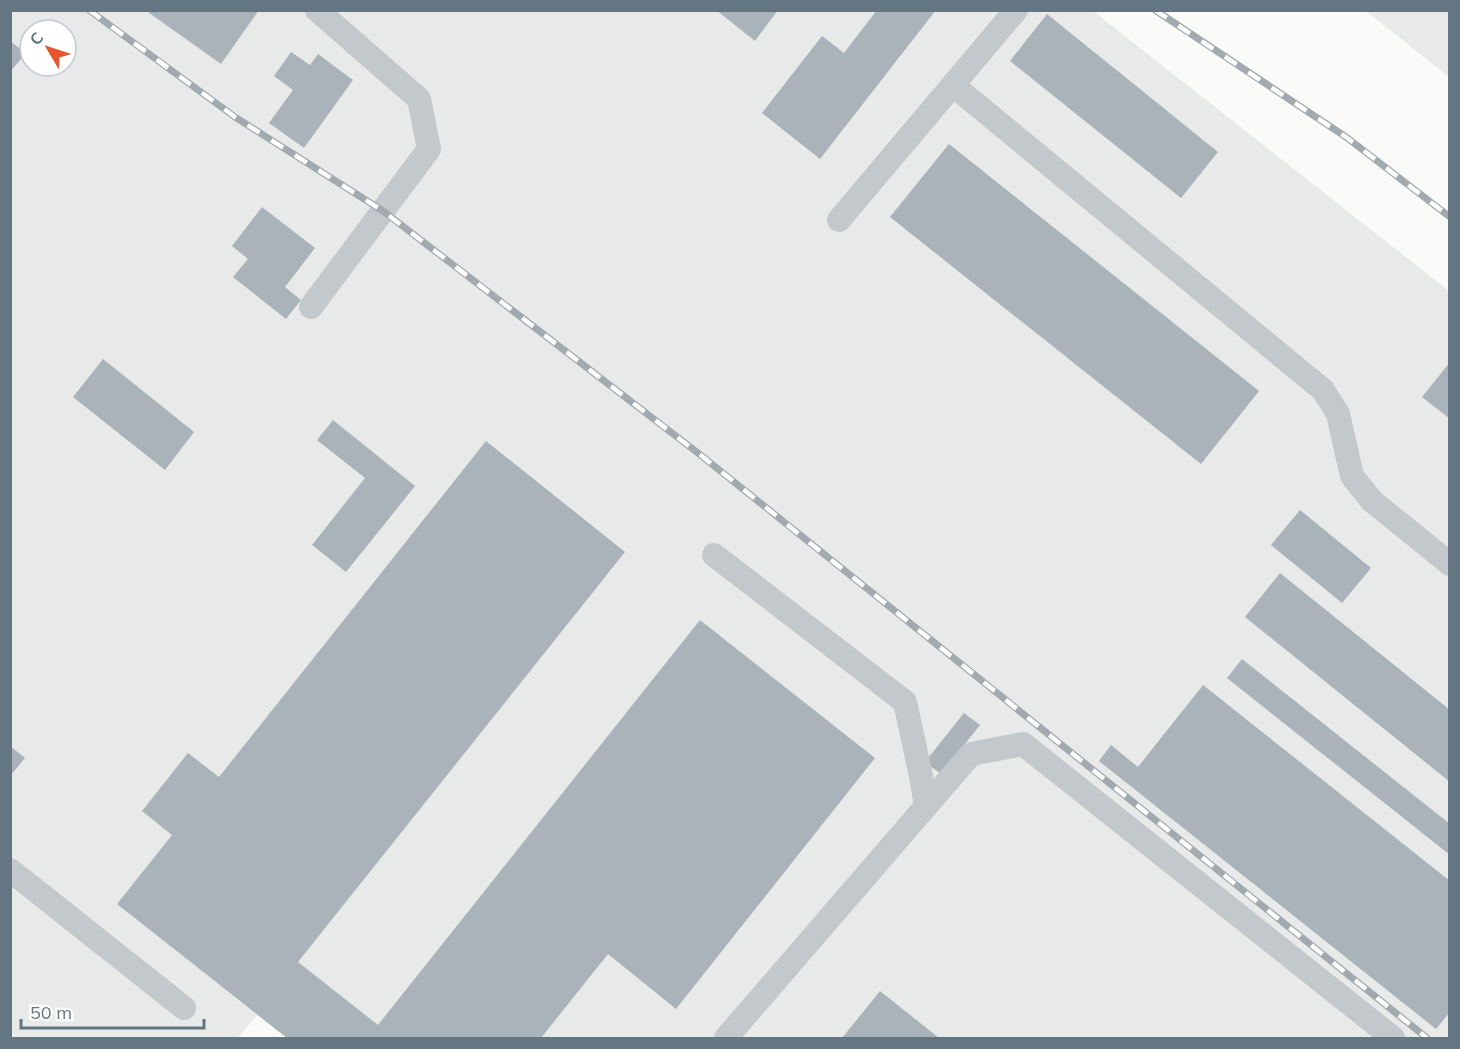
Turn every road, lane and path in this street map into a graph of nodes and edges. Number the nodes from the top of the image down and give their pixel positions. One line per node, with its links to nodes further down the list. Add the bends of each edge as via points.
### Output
1 (317, 10): 5 (lane, via 419,99 429,149)
2 (1016, 10): 3 (lane)
3 (954, 86): 4 (lane); 7 (lane, via 1323,390 1338,414 1352,476 1372,501)
4 (838, 220)
5 (311, 307)
6 (714, 555): 8 (lane, via 905,702)
7 (1449, 564)
8 (926, 806): 11 (lane); 12 (lane, via 971,754 1023,744)
9 (10, 870): 10 (lane)
10 (184, 1008)
11 (726, 1038)
12 (1392, 1038)

